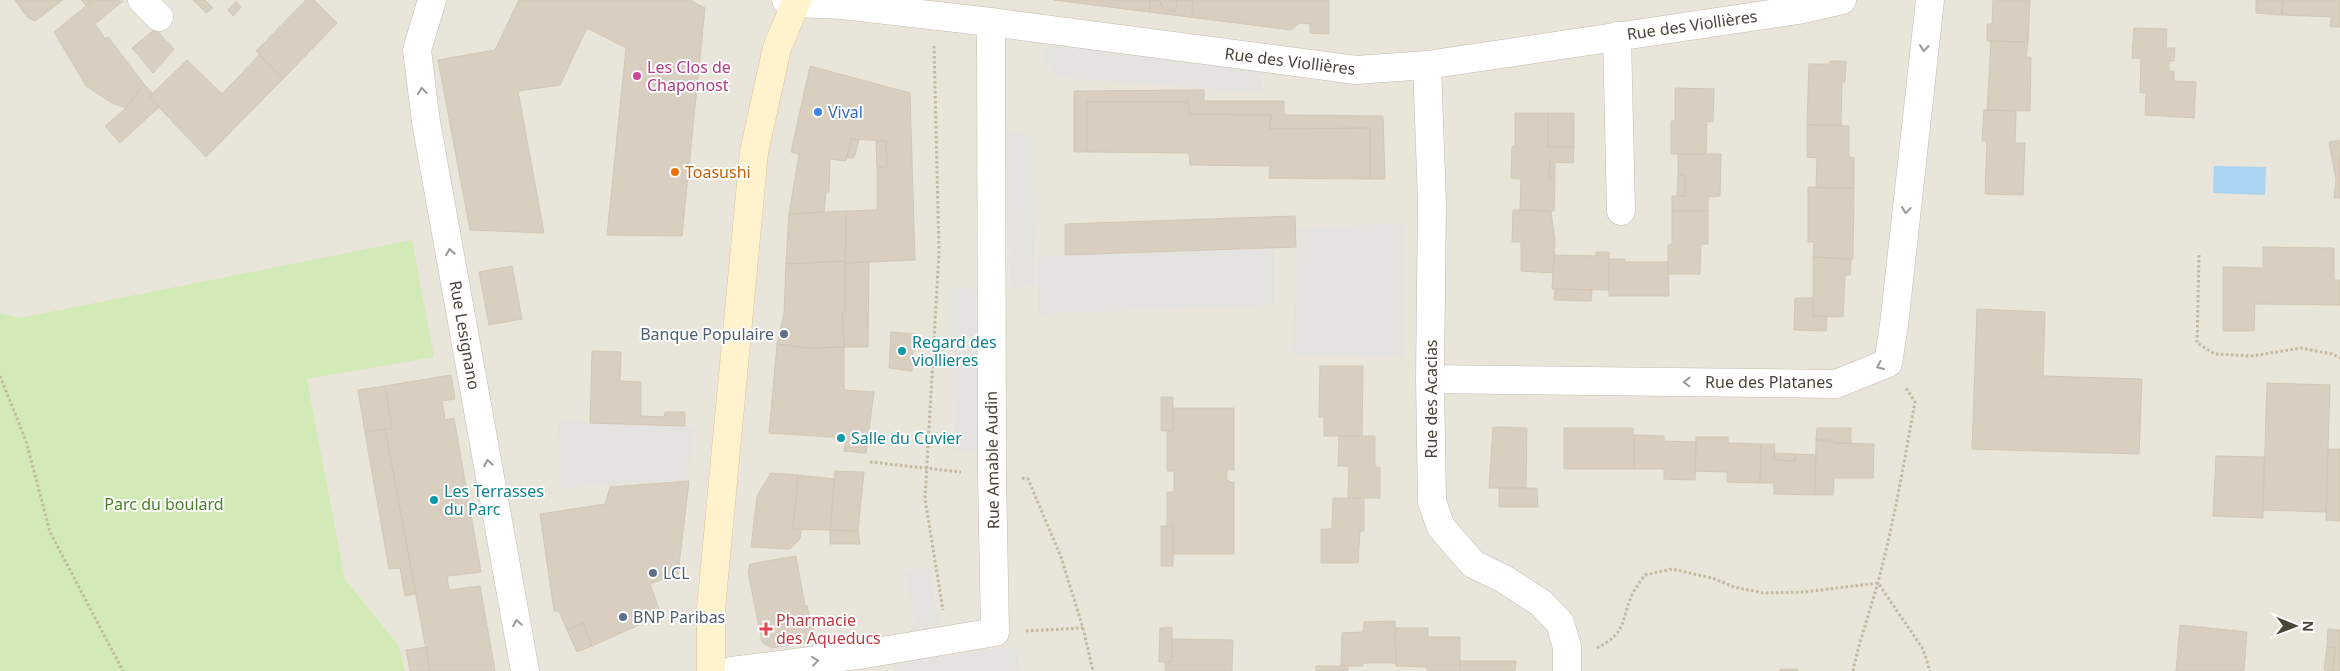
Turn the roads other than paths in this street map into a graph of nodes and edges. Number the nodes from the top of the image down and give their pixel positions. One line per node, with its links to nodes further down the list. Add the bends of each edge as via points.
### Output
1 (432, 0): 11 (street, Rue Lesignano, one-way to 1, via 426,122 417,50)
2 (1842, 0): 6 (street, Rue des Viollières, via 1798,10)
3 (1930, 0): 9 (street, Rue des Platanes, one-way to 9, via 1888,363 1836,384)
4 (793, 1): 5 (street, Rue des Viollières); 12 (main road, via 777,48 754,152 711,609)
5 (991, 22): 7 (street, Rue des Viollières, via 1356,70); 13 (street, Rue Amable Audin, one-way to 5, via 865,654 995,632)
6 (1617, 36): 7 (street, Rue des Viollières); 8 (street)
7 (1427, 65): 9 (street, Rue des Acacias, via 1432,202)
8 (1621, 211)
9 (1430, 379): 10 (street, Rue des Acacias, via 1432,502 1441,526 1473,564 1541,603 1560,623)
10 (1567, 659)
11 (525, 671)
12 (711, 671)
13 (732, 671)

